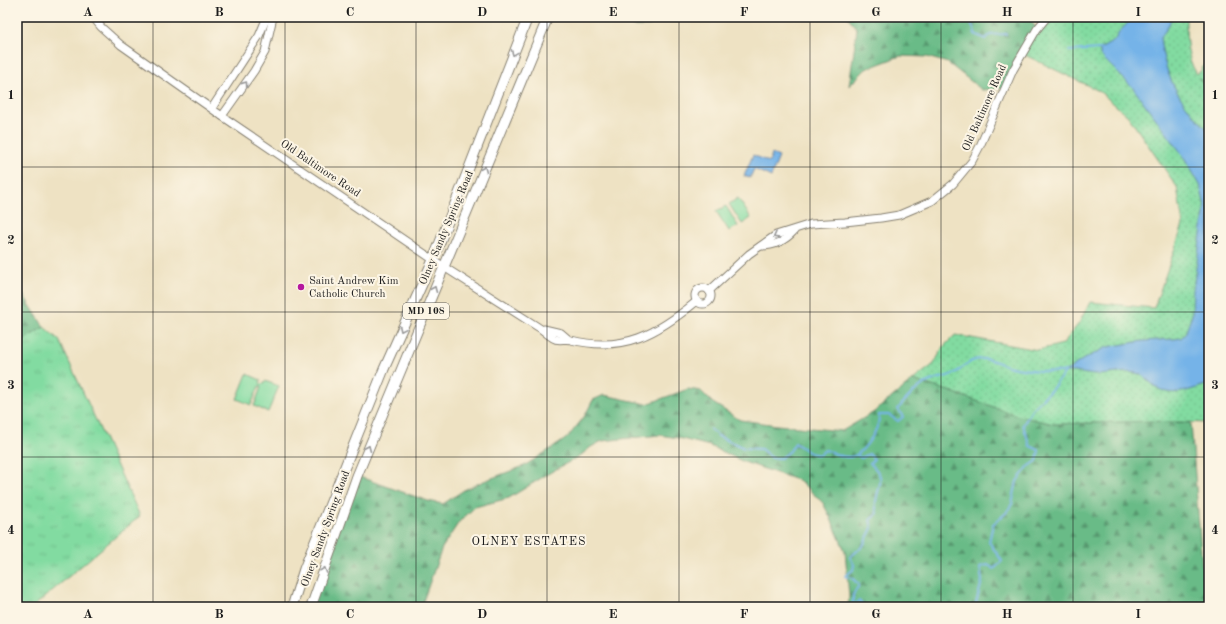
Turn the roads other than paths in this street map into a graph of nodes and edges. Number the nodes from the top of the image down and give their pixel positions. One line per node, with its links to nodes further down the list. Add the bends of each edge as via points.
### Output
1 (93, 17): 7 (street, Old Baltimore Road, via 121,45)
2 (267, 17): 7 (street, via 259,36)
3 (273, 17): 8 (street, one-way to 3, via 265,52)
4 (528, 17): 9 (main road, Olney Sandy Spring Road / MD 108, one-way to 9)
5 (548, 17): 10 (main road, Olney Sandy Spring Road / MD 108, one-way to 5)
6 (1047, 17): 11 (street, Old Baltimore Road, via 1013,70 972,161 953,184 932,200 899,215 860,221 811,224 794,231 772,246 760,247 749,254)
7 (212, 108): 8 (street, Old Baltimore Road)
8 (222, 116): 9 (street, Old Baltimore Road)
9 (433, 260): 10 (street, Old Baltimore Road); 13 (main road, Olney Sandy Spring Road / MD 108, one-way to 13, via 384,369 304,569)
10 (444, 267): 12 (street, Old Baltimore Road, via 559,341 568,339 600,344 636,339 664,326); 14 (main road, Olney Sandy Spring Road / MD 108, one-way to 10, via 357,476)
11 (709, 291): 12 (street, via 708,302 701,304); 12 (street, via 704,288 697,290)
12 (697, 301)
13 (292, 607)
14 (311, 607)

